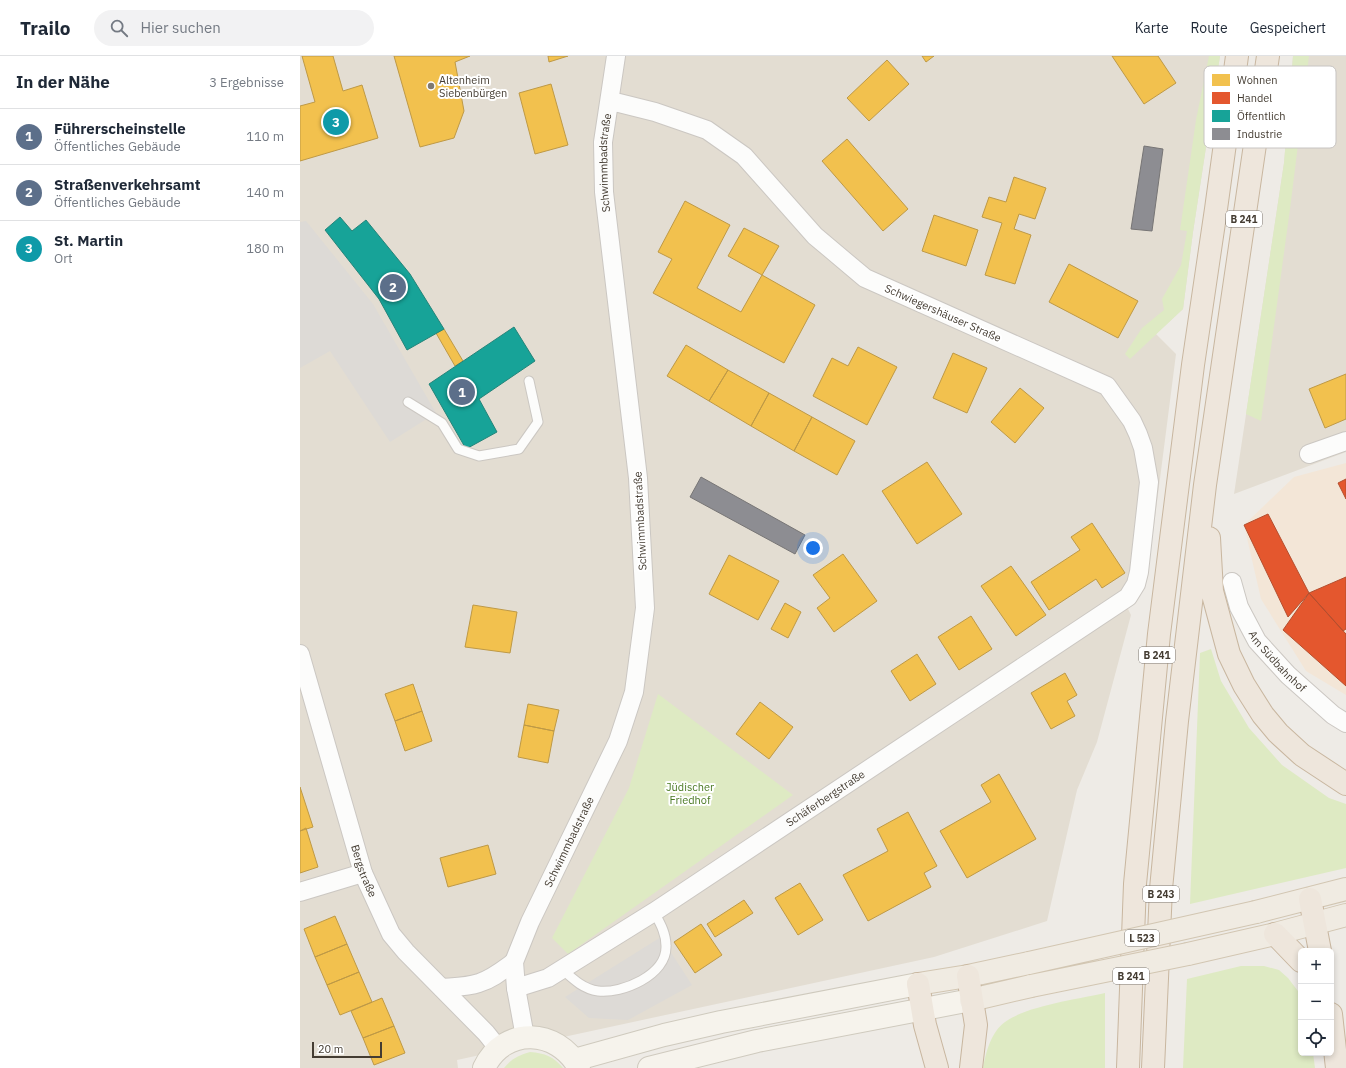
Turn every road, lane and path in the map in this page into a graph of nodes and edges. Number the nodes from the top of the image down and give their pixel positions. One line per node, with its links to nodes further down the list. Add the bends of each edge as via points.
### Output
1 (616, 56): 6 (street, Schwimmbadstraße)
2 (1237, 56): 4 (highway, B 241)
3 (1268, 56): 5 (highway, B 241)
4 (1236, 66)
5 (1267, 66)
6 (610, 102): 15 (street, Schwiegershäuser Straße, via 655,112 713,134 744,156 815,236 865,278 1107,386 1132,421 1138,434 1149,482 1139,572 1136,584); 29 (street, Schwimmbadstraße, via 603,142 604,192 638,478 645,608 634,692 618,741 530,922)
7 (1224, 148): 45 (highway, B 241, via 1193,365 1159,634 1135,884)
8 (1254, 148): 13 (highway, B 241)
9 (529, 381): 10 (lane, via 538,422 519,449 479,456 458,449 442,422)
10 (408, 402)
11 (1346, 441): 12 (street)
12 (1309, 454)
13 (1205, 485): 18 (highway, B 241, via 1212,591 1229,654 1244,685 1278,733 1302,755); 46 (highway, B 243, via 1177,721 1161,889)
14 (1232, 582): 17 (street, Am Südbahnhof, via 1238,607 1257,641 1288,675)
15 (1128, 597): 23 (street, Schäferbergstraße)
16 (300, 654): 19 (street, Bergstraße)
17 (1346, 723)
18 (1346, 784)
19 (363, 873): 21 (street); 33 (street, Bergstraße, via 391,934)
20 (1346, 889): 22 (main road, L 523)
21 (300, 892)
22 (1310, 899): 25 (highway); 31 (main road, L 523, bridge)
23 (654, 912): 30 (street, Schäferbergstraße); 30 (lane, via 663,928 666,947 664,958 649,976 635,985 616,991 597,991 579,985)
24 (1346, 915): 25 (main road, B 241)
25 (1315, 923): 26 (main road, B 241); 27 (highway)
26 (1265, 936): 28 (highway); 35 (main road, B 241, bridge)
27 (1319, 948)
28 (1298, 959)
29 (514, 962): 33 (street, via 480,983); 34 (street, Schwimmbadstraße)
30 (562, 969): 34 (street, Schäferbergstraße, via 548,978)
31 (968, 976): 32 (main road, L 523); 35 (highway)
32 (918, 984): 36 (highway); 40 (main road, L 523, via 664,1035)
33 (442, 988): 39 (street, Bergstraße)
34 (516, 988): 38 (street, Schwimmbadstraße)
35 (971, 1000): 36 (main road); 44 (highway, via 976,1025)
36 (922, 1009): 41 (main road, via 757,1041); 43 (highway)
37 (1332, 1020): 47 (highway)
38 (525, 1037): 39 (main road); 40 (main road, via 553,1042 565,1049)
39 (498, 1048): 42 (main road)
40 (576, 1064)
41 (651, 1067)
42 (484, 1068)
43 (937, 1068)
44 (971, 1068)
45 (1128, 1068)
46 (1153, 1068)
47 (1337, 1068)

